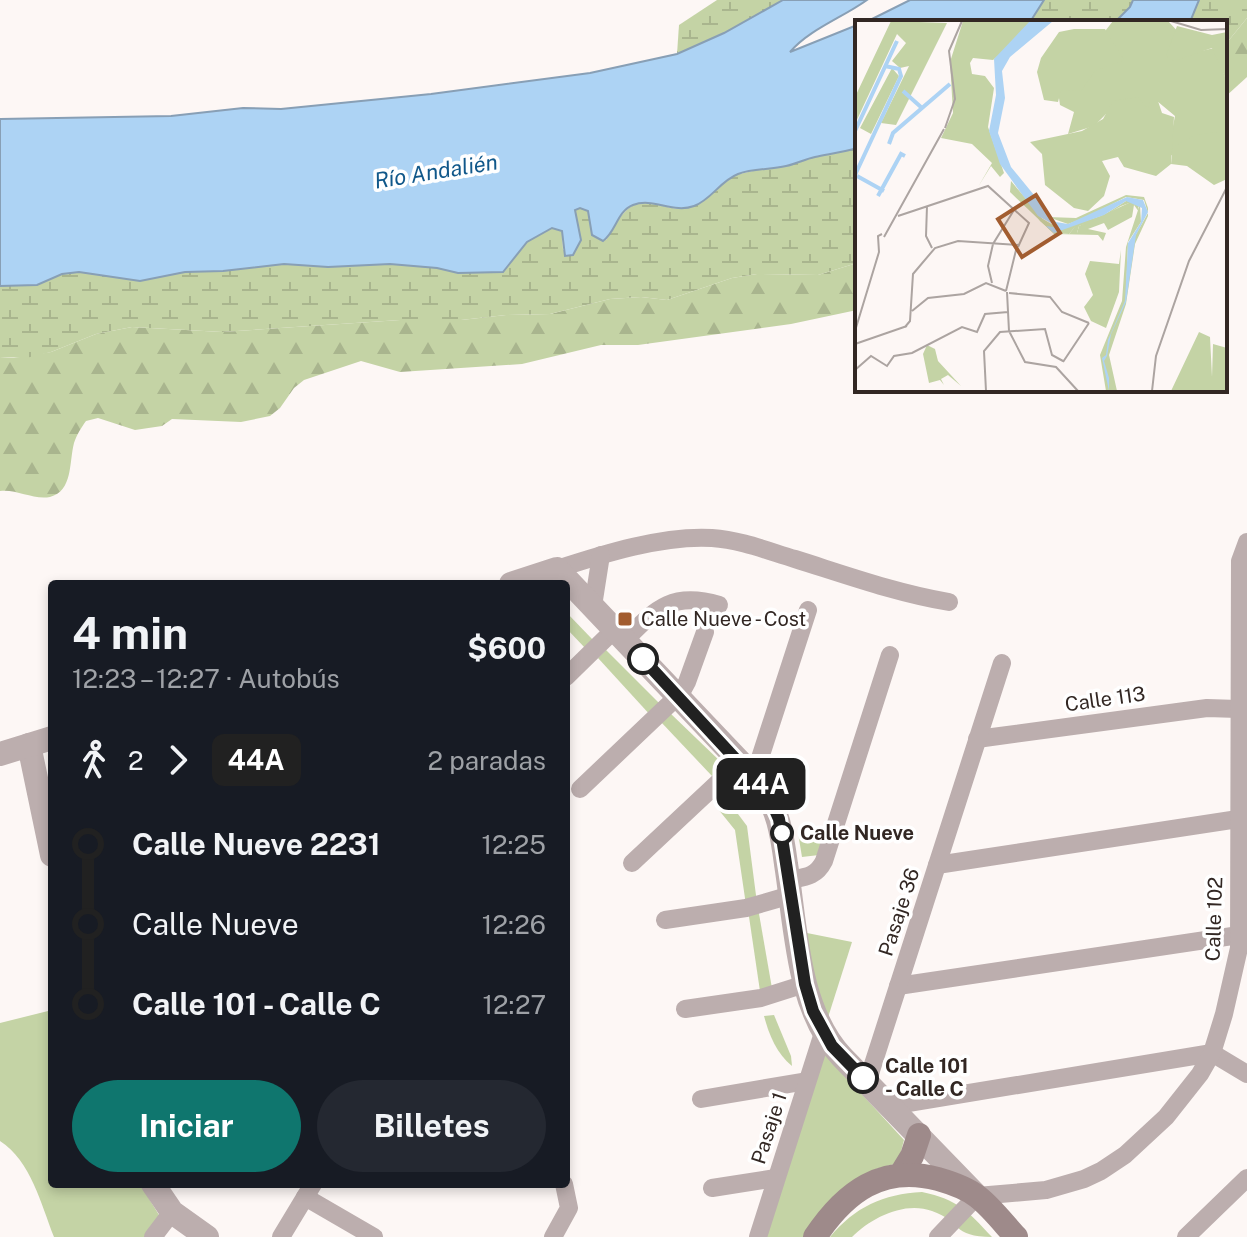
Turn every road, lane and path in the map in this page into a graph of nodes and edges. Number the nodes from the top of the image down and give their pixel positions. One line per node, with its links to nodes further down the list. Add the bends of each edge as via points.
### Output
1 (1247, 542): 4 (street, Calle 102, via 1240,561)
2 (601, 555): 3 (street); 8 (street, via 714,538); 10 (street)
3 (557, 569): 5 (street); 6 (street)
4 (1244, 575): 16 (street, Calle 102)
5 (523, 580)
6 (568, 580)
7 (570, 582): 10 (street)
8 (949, 602)
9 (719, 605): 13 (street, via 699,600 664,605)
10 (593, 606): 13 (street)
11 (808, 610): 24 (street, via 760,758)
12 (705, 632): 18 (street)
13 (620, 635): 17 (street); 18 (street)
14 (890, 655): 30 (street, via 824,861 819,870)
15 (1002, 663): 21 (street, Pasaje 36)
16 (1244, 668): 19 (street, Calle 102)
17 (570, 674)
18 (678, 696): 24 (street); 25 (street)
19 (1243, 713): 21 (street, Calle 113, via 1207,708); 26 (street, Calle 102)
20 (48, 739): 22 (street)
21 (977, 739): 29 (street, Pasaje 36)
22 (29, 745): 23 (street); 27 (street)
23 (0, 754)
24 (745, 767): 28 (street); 30 (street, via 768,794 779,819)
25 (580, 789)
26 (1238, 819): 29 (street); 32 (street, Calle 102)
27 (48, 836)
28 (632, 863)
29 (937, 865): 34 (street, Pasaje 36)
30 (790, 887): 31 (street, via 746,908); 33 (street)
31 (665, 920)
32 (1242, 945): 34 (street); 37 (street, Calle 102)
33 (805, 984): 35 (street, via 761,998); 36 (street)
34 (898, 986): 40 (street, Pasaje 36)
35 (685, 1009)
36 (823, 1033): 39 (street, Pasaje 1); 40 (street)
37 (1212, 1053): 38 (street); 42 (street); 51 (street, Calle 102, via 1166,1117 1101,1171 1046,1190)
38 (1247, 1074)
39 (807, 1081): 41 (street); 45 (street, Pasaje 1)
40 (867, 1083): 42 (street)
41 (701, 1099)
42 (890, 1106): 43 (street)
43 (919, 1135): 44 (main road); 51 (street)
44 (901, 1174): 51 (main road, via 933,1178); 59 (main road, via 850,1195)
45 (776, 1178): 49 (street); 58 (street, Pasaje 1)
46 (1247, 1178): 62 (street)
47 (156, 1188): 52 (street)
48 (565, 1188): 57 (street, via 569,1208)
49 (712, 1188)
50 (309, 1191): 55 (street); 56 (street)
51 (977, 1196): 60 (street); 61 (main road)
52 (172, 1212): 53 (street); 54 (street)
53 (153, 1237)
54 (207, 1237)
55 (281, 1237)
56 (374, 1237)
57 (553, 1237)
58 (758, 1237)
59 (815, 1237)
60 (938, 1237)
61 (1016, 1237)
62 (1186, 1237)

